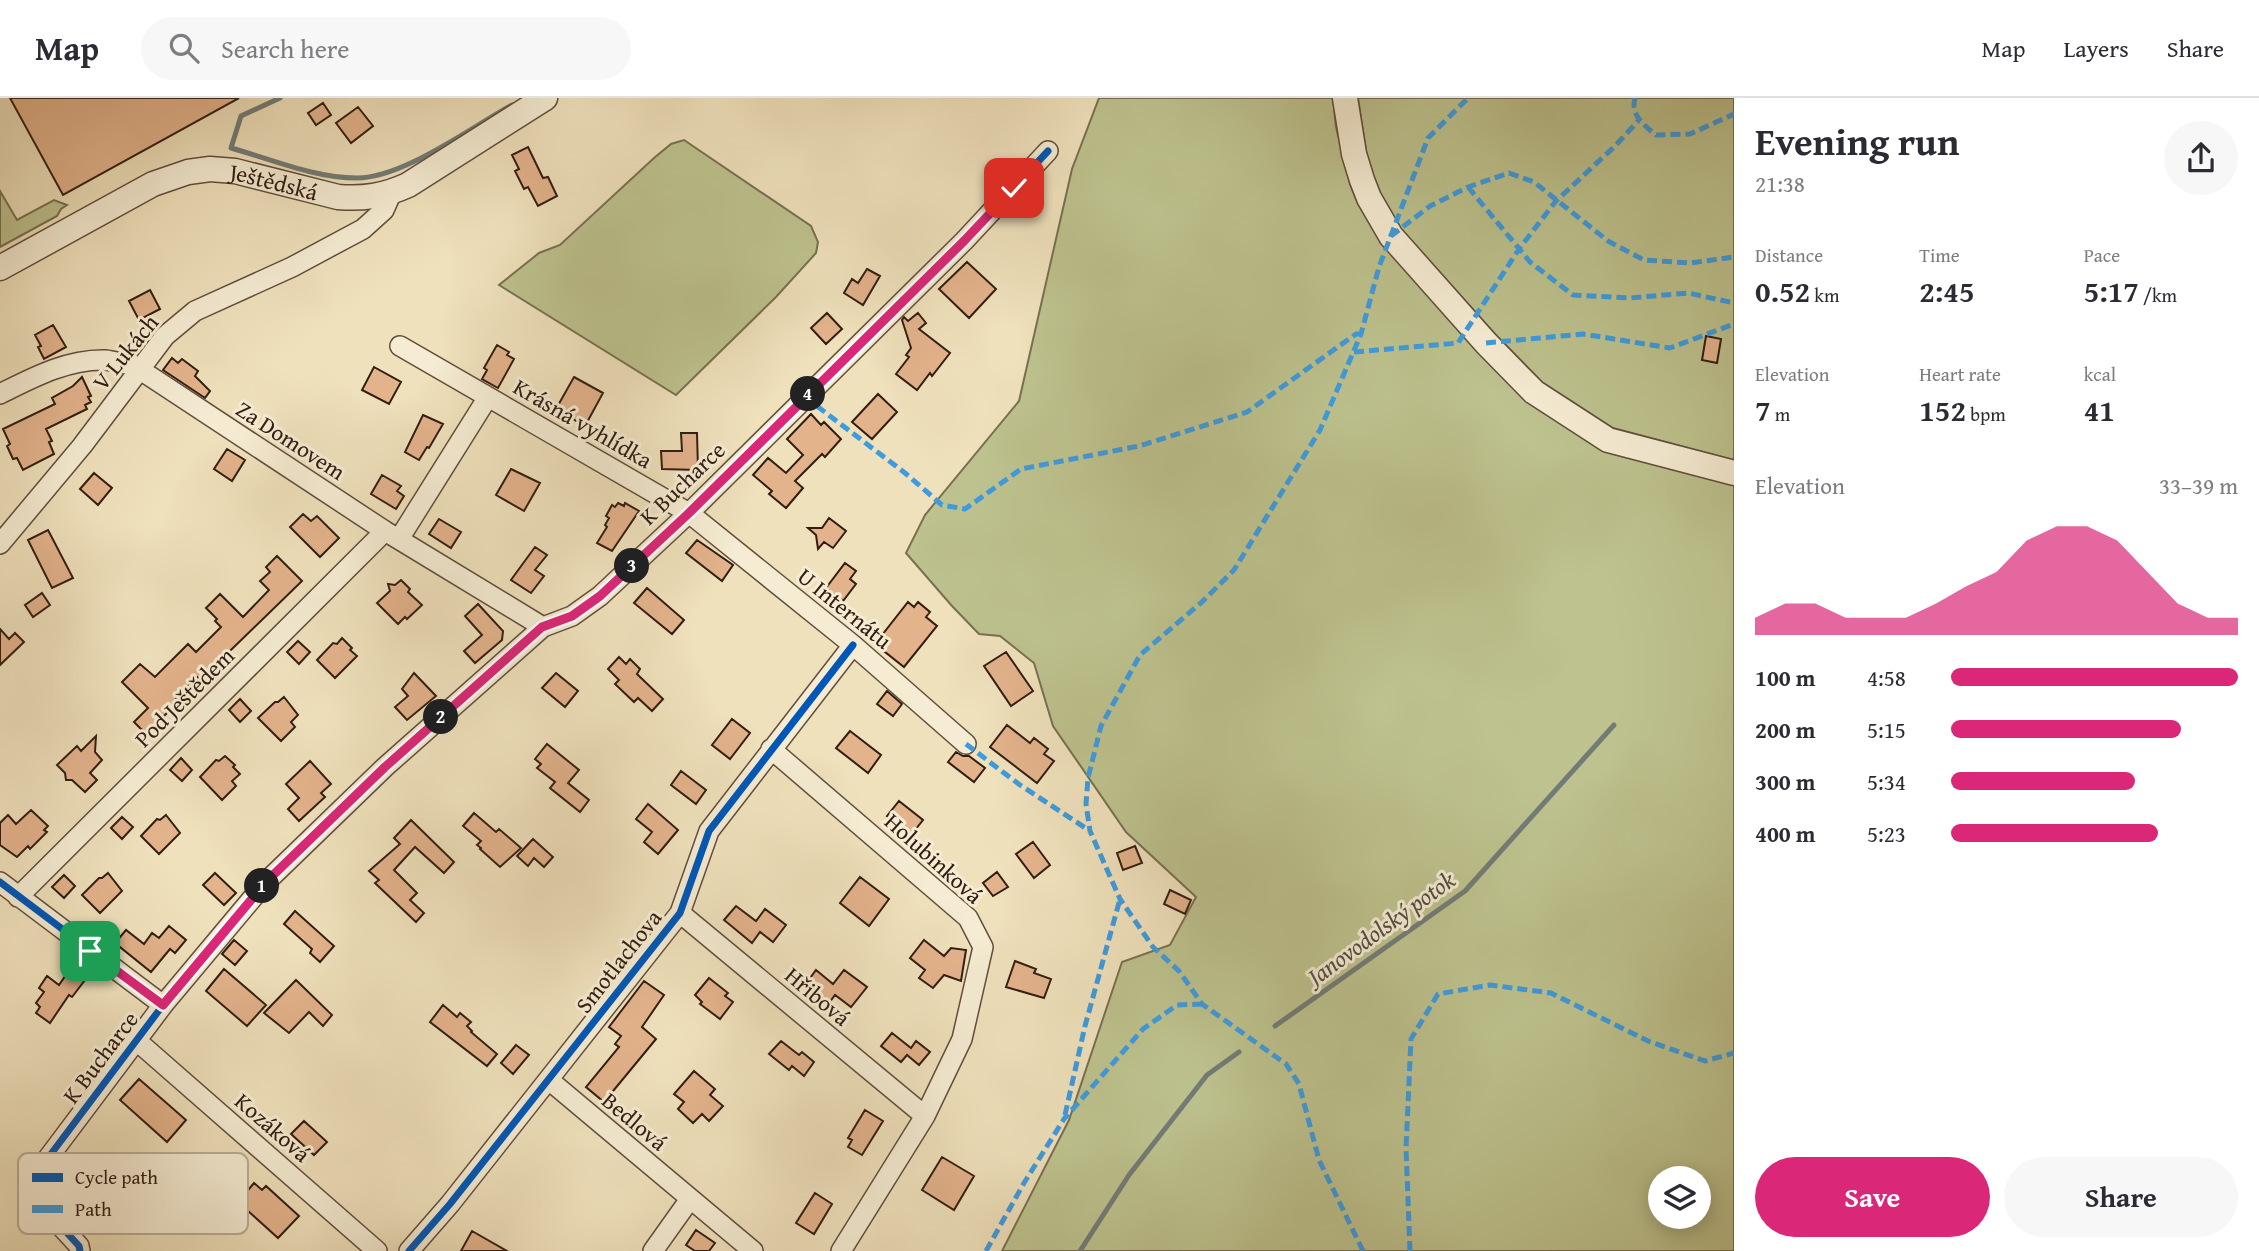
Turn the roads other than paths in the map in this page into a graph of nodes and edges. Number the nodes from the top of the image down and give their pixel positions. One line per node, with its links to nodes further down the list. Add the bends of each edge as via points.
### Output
1 (545, 98): 4 (street, Ještědská)
2 (1345, 98): 10 (street, via 1362,180 1391,236 1534,392 1608,440)
3 (1048, 151): 11 (street, K Bucharce, via 964,241)
4 (393, 192): 5 (street, Ještědská, via 368,198 338,197 235,171 188,172 153,184); 7 (street, V Lukách, via 384,209 363,229 195,311 165,336)
5 (0, 268)
6 (400, 346): 9 (street, Krásná vyhlídka)
7 (139, 369): 8 (street, Za Domovem, via 105,360 73,364); 12 (street, Za Domovem); 13 (street, V Lukách)
8 (0, 394)
9 (488, 397): 11 (street, Krásná vyhlídka); 12 (street, Krásná vyhlídka)
10 (1734, 472)
11 (689, 513): 14 (street, K Bucharce, via 600,596 572,616); 15 (street, U Internátu)
12 (392, 535): 14 (street, Za Domovem); 19 (street, Pod Ještědem)
13 (0, 544)
14 (542, 627): 21 (street, K Bucharce, via 385,767 266,882)
15 (853, 645): 16 (street, U Internátu); 17 (street, Smotlachova)
16 (967, 744)
17 (771, 749): 20 (street, Smotlachova, via 709,831); 24 (street, Holubinková, via 968,918 983,947 962,1039)
18 (0, 882): 19 (street)
19 (18, 897): 21 (street)
20 (680, 913): 23 (street, Smotlachova); 24 (street, Hřibová)
21 (163, 1005): 22 (street, K Bucharce)
22 (137, 1041): 25 (street, K Bucharce); 29 (street, Kozáková)
23 (549, 1080): 26 (street, Bedlová); 30 (street, Smotlachova)
24 (925, 1116): 33 (street)
25 (52, 1153)
26 (690, 1199): 31 (street); 32 (street, Bedlová)
27 (68, 1234): 28 (street, K Bucharce)
28 (80, 1251)
29 (377, 1251)
30 (409, 1251)
31 (653, 1251)
32 (753, 1251)
33 (841, 1251)

